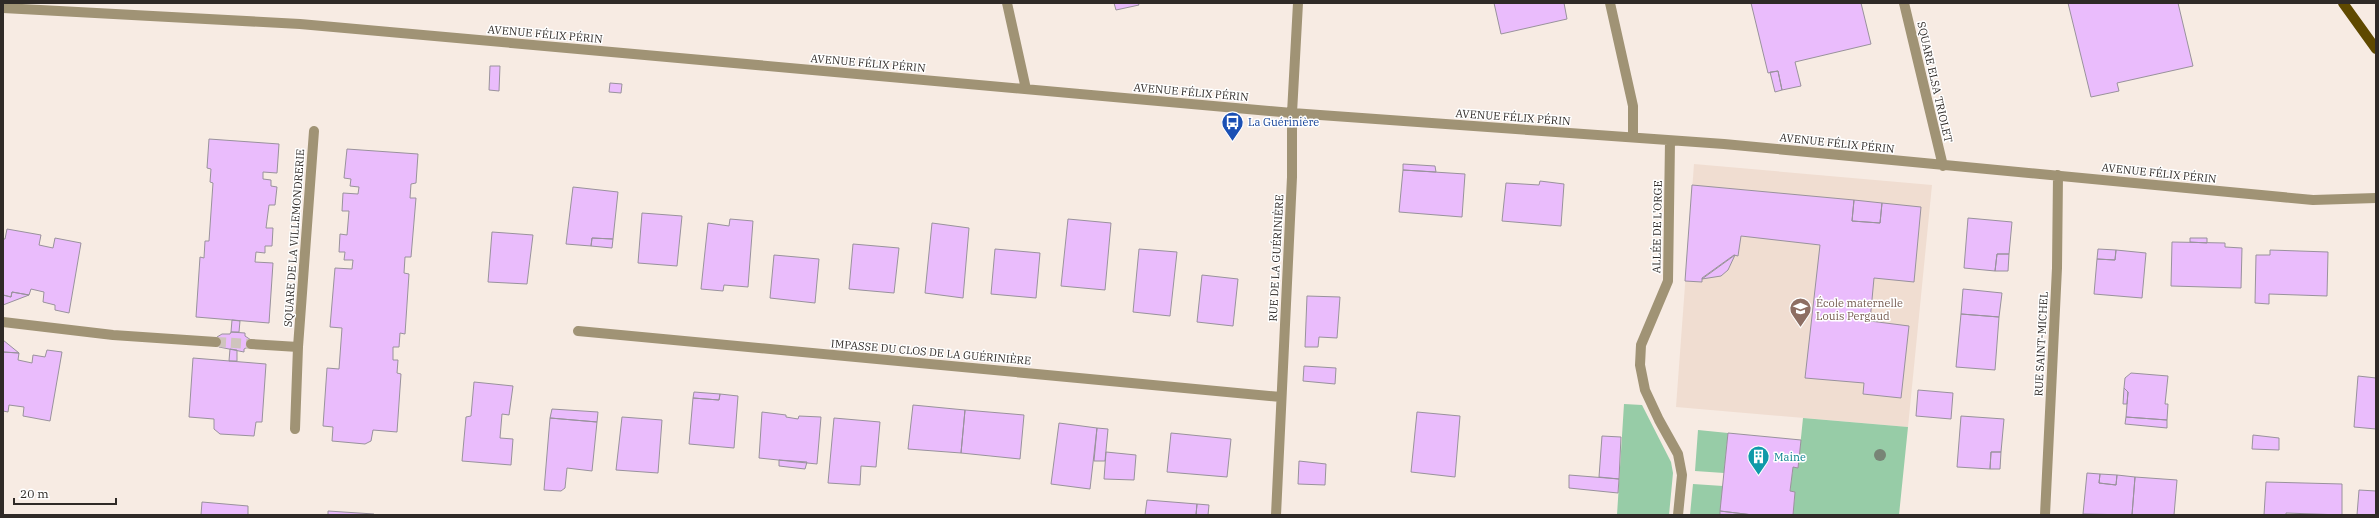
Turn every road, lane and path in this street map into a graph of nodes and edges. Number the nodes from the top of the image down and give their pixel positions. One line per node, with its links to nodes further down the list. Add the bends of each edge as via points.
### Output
1 (1007, 3): 8 (street)
2 (1298, 3): 9 (street, RUE DE LA GUÉRINIÈRE)
3 (1610, 3): 11 (street, via 1633,106)
4 (1904, 3): 13 (street, SQUARE ELSA TRIOLET)
5 (2344, 3): 7 (main road)
6 (3, 8): 8 (street, AVENUE FÉLIX PÉRIN, via 300,24)
7 (2376, 49)
8 (1026, 89): 9 (street, AVENUE FÉLIX PÉRIN)
9 (1292, 113): 11 (street, AVENUE FÉLIX PÉRIN); 21 (street, RUE DE LA GUÉRINIÈRE, via 1292,177)
10 (314, 131): 20 (street, SQUARE DE LA VILLEMONDRERIE)
11 (1633, 137): 12 (street, AVENUE FÉLIX PÉRIN)
12 (1670, 141): 13 (street, AVENUE FÉLIX PÉRIN); 24 (street, ALLÉE DE L'ORGE, via 1668,280 1642,345 1640,365 1645,390 1678,454 1682,475)
13 (1943, 166): 14 (street, AVENUE FÉLIX PÉRIN)
14 (2058, 175): 15 (street, AVENUE FÉLIX PÉRIN, via 2313,200); 25 (street, RUE SAINT-MICHEL, via 2057,268)
15 (2376, 198)
16 (3, 322): 18 (street, via 113,335)
17 (578, 331): 21 (street, IMPASSE DU CLOS DE LA GUÉRINIÈRE)
18 (216, 342)
19 (251, 344): 20 (street)
20 (298, 347): 22 (street, SQUARE DE LA VILLEMONDRERIE)
21 (1281, 397): 23 (street, RUE DE LA GUÉRINIÈRE)
22 (295, 429)
23 (1276, 515)
24 (1678, 515)
25 (2045, 515)

